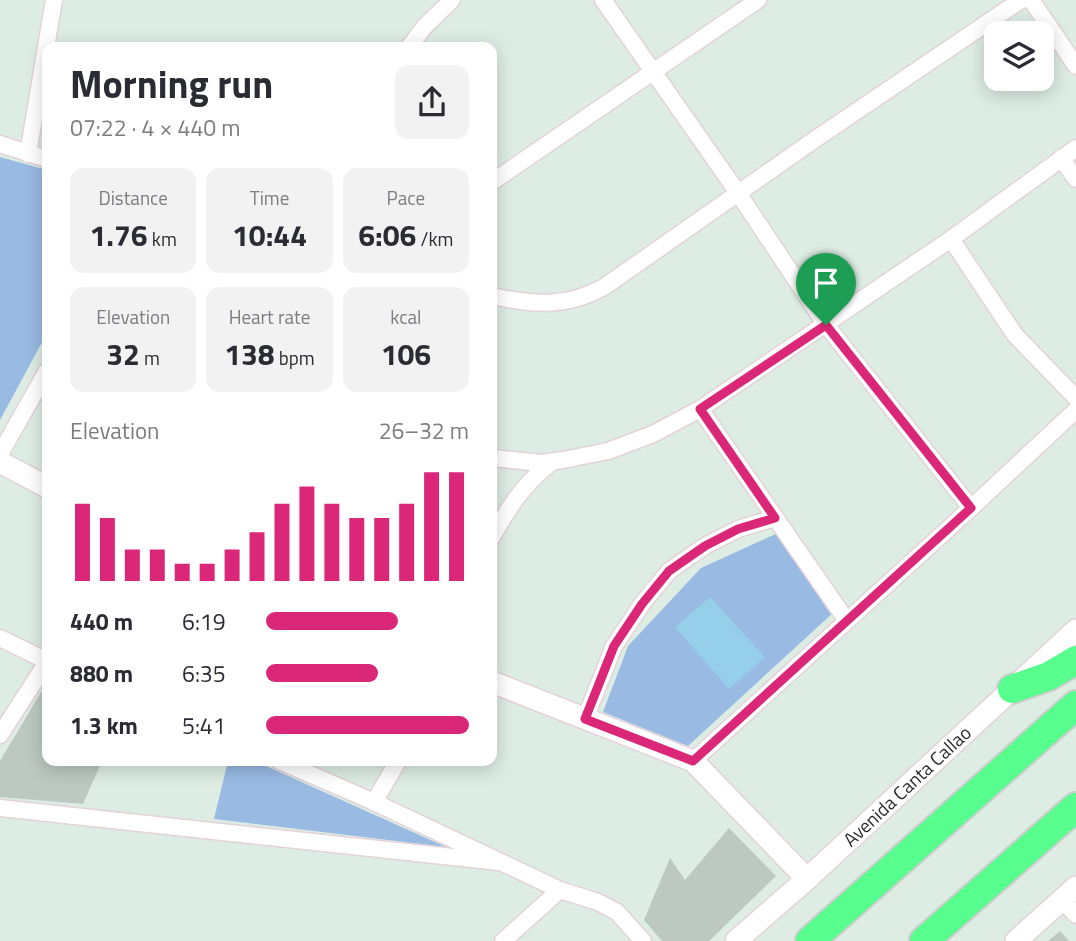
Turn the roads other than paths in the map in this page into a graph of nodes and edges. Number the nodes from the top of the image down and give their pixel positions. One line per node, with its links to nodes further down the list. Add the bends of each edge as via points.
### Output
1 (54, 0): 7 (street)
2 (452, 0): 8 (street)
3 (603, 0): 10 (street)
4 (758, 0): 10 (street)
5 (1021, 0): 19 (street)
6 (1031, 0): 9 (street)
7 (47, 42)
8 (414, 42)
9 (1076, 65)
10 (654, 71): 17 (street); 19 (street)
11 (42, 73): 14 (street)
12 (0, 144): 14 (street)
13 (1076, 148): 16 (street)
14 (28, 153): 15 (street)
15 (42, 157)
16 (1060, 158): 18 (street); 20 (street)
17 (497, 179)
18 (1076, 180)
19 (738, 193): 21 (street, via 584,297 536,303); 22 (street)
20 (951, 239): 22 (street); 24 (street, via 1015,335)
21 (497, 297)
22 (826, 325): 25 (street); 32 (street)
23 (42, 380): 27 (street)
24 (1076, 398)
25 (700, 409): 30 (street, via 628,444); 33 (street)
26 (1076, 410): 32 (street)
27 (0, 454)
28 (497, 459): 30 (street)
29 (0, 462): 31 (main road)
30 (552, 462): 34 (street, via 524,486)
31 (42, 484)
32 (971, 508): 35 (street)
33 (775, 518): 35 (street); 44 (street, via 738,529 669,571 614,646)
34 (497, 529)
35 (847, 621): 46 (street)
36 (1076, 630): 42 (main road, Avenida Canta Callao)
37 (0, 638): 38 (street)
38 (42, 659)
39 (1076, 660): 42 (highway)
40 (42, 669): 45 (street)
41 (497, 684): 44 (main road)
42 (1013, 689): 53 (main road, Avenida Canta Callao)
43 (1076, 705): 59 (highway)
44 (585, 719): 46 (main road)
45 (0, 735)
46 (693, 761): 53 (main road)
47 (291, 766): 49 (street)
48 (395, 766): 49 (street)
49 (374, 802): 52 (street)
50 (1076, 807): 60 (highway)
51 (0, 808): 52 (street)
52 (499, 862): 54 (street)
53 (807, 879): 58 (main road, Avenida Canta Callao)
54 (560, 890): 56 (street); 57 (street, via 617,912)
55 (1071, 901): 61 (main road)
56 (503, 941)
57 (643, 941)
58 (736, 941)
59 (810, 941)
60 (925, 941)
61 (1016, 941)

